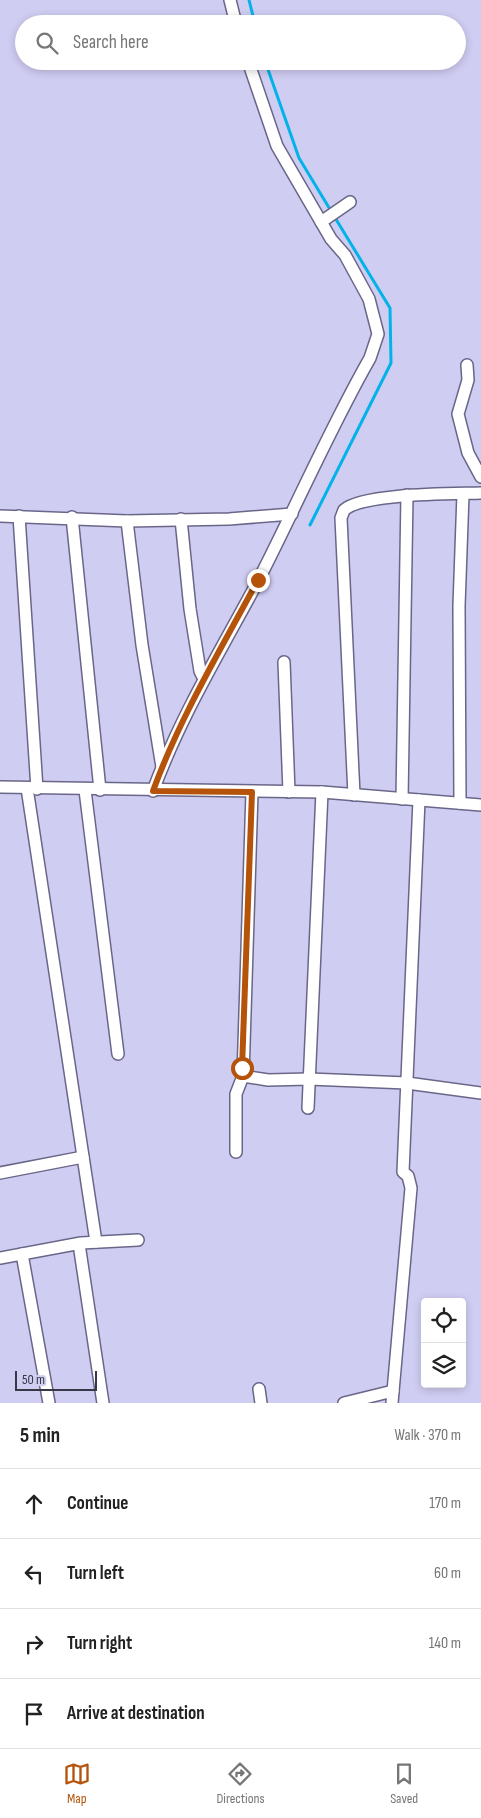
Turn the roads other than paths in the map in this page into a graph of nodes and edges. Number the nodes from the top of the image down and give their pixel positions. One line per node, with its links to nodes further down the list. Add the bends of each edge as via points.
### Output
1 (230, 0): 2 (street)
2 (234, 15)
3 (251, 70): 5 (street, via 277,146)
4 (350, 202): 5 (street)
5 (329, 216): 11 (street, via 345,255 369,299 378,334 370,358)
6 (468, 365): 7 (street, via 468,380 458,414 468,453)
7 (481, 477)
8 (481, 493): 9 (street)
9 (463, 494): 10 (street); 31 (street, via 459,606)
10 (407, 495): 28 (street, via 349,506 341,518); 29 (street)
11 (292, 514): 15 (street); 18 (street)
12 (0, 516): 13 (street)
13 (19, 516): 14 (street); 21 (street)
14 (72, 517): 16 (street); 23 (street)
15 (181, 519): 16 (street); 18 (street, via 190,609)
16 (126, 521): 19 (street)
17 (284, 662): 26 (street)
18 (204, 679): 19 (street)
19 (162, 767): 24 (street)
20 (0, 787): 21 (street)
21 (32, 788): 22 (street); 40 (street)
22 (85, 790): 23 (street); 33 (street)
23 (100, 790): 24 (street)
24 (153, 791): 25 (street)
25 (252, 792): 26 (street); 34 (street)
26 (289, 792): 27 (street)
27 (322, 792): 28 (street); 35 (street)
28 (354, 795): 29 (street)
29 (402, 799): 30 (street)
30 (419, 800): 31 (street); 36 (street)
31 (460, 803): 32 (street)
32 (481, 805)
33 (118, 1054)
34 (243, 1076): 35 (street, via 268,1080); 39 (street, via 236,1094)
35 (309, 1079): 36 (street); 38 (street)
36 (407, 1083): 37 (street); 48 (street, via 403,1172 408,1176 410,1195)
37 (481, 1093)
38 (308, 1108)
39 (236, 1152)
40 (83, 1157): 41 (street); 43 (street)
41 (0, 1173)
42 (138, 1240): 43 (street)
43 (96, 1242): 44 (street)
44 (79, 1244): 45 (street); 50 (street)
45 (22, 1254): 46 (street); 49 (street)
46 (0, 1258)
47 (259, 1389): 51 (street)
48 (393, 1391): 52 (street); 53 (street)
49 (49, 1403)
50 (103, 1403)
51 (261, 1403)
52 (344, 1403)
53 (392, 1403)

